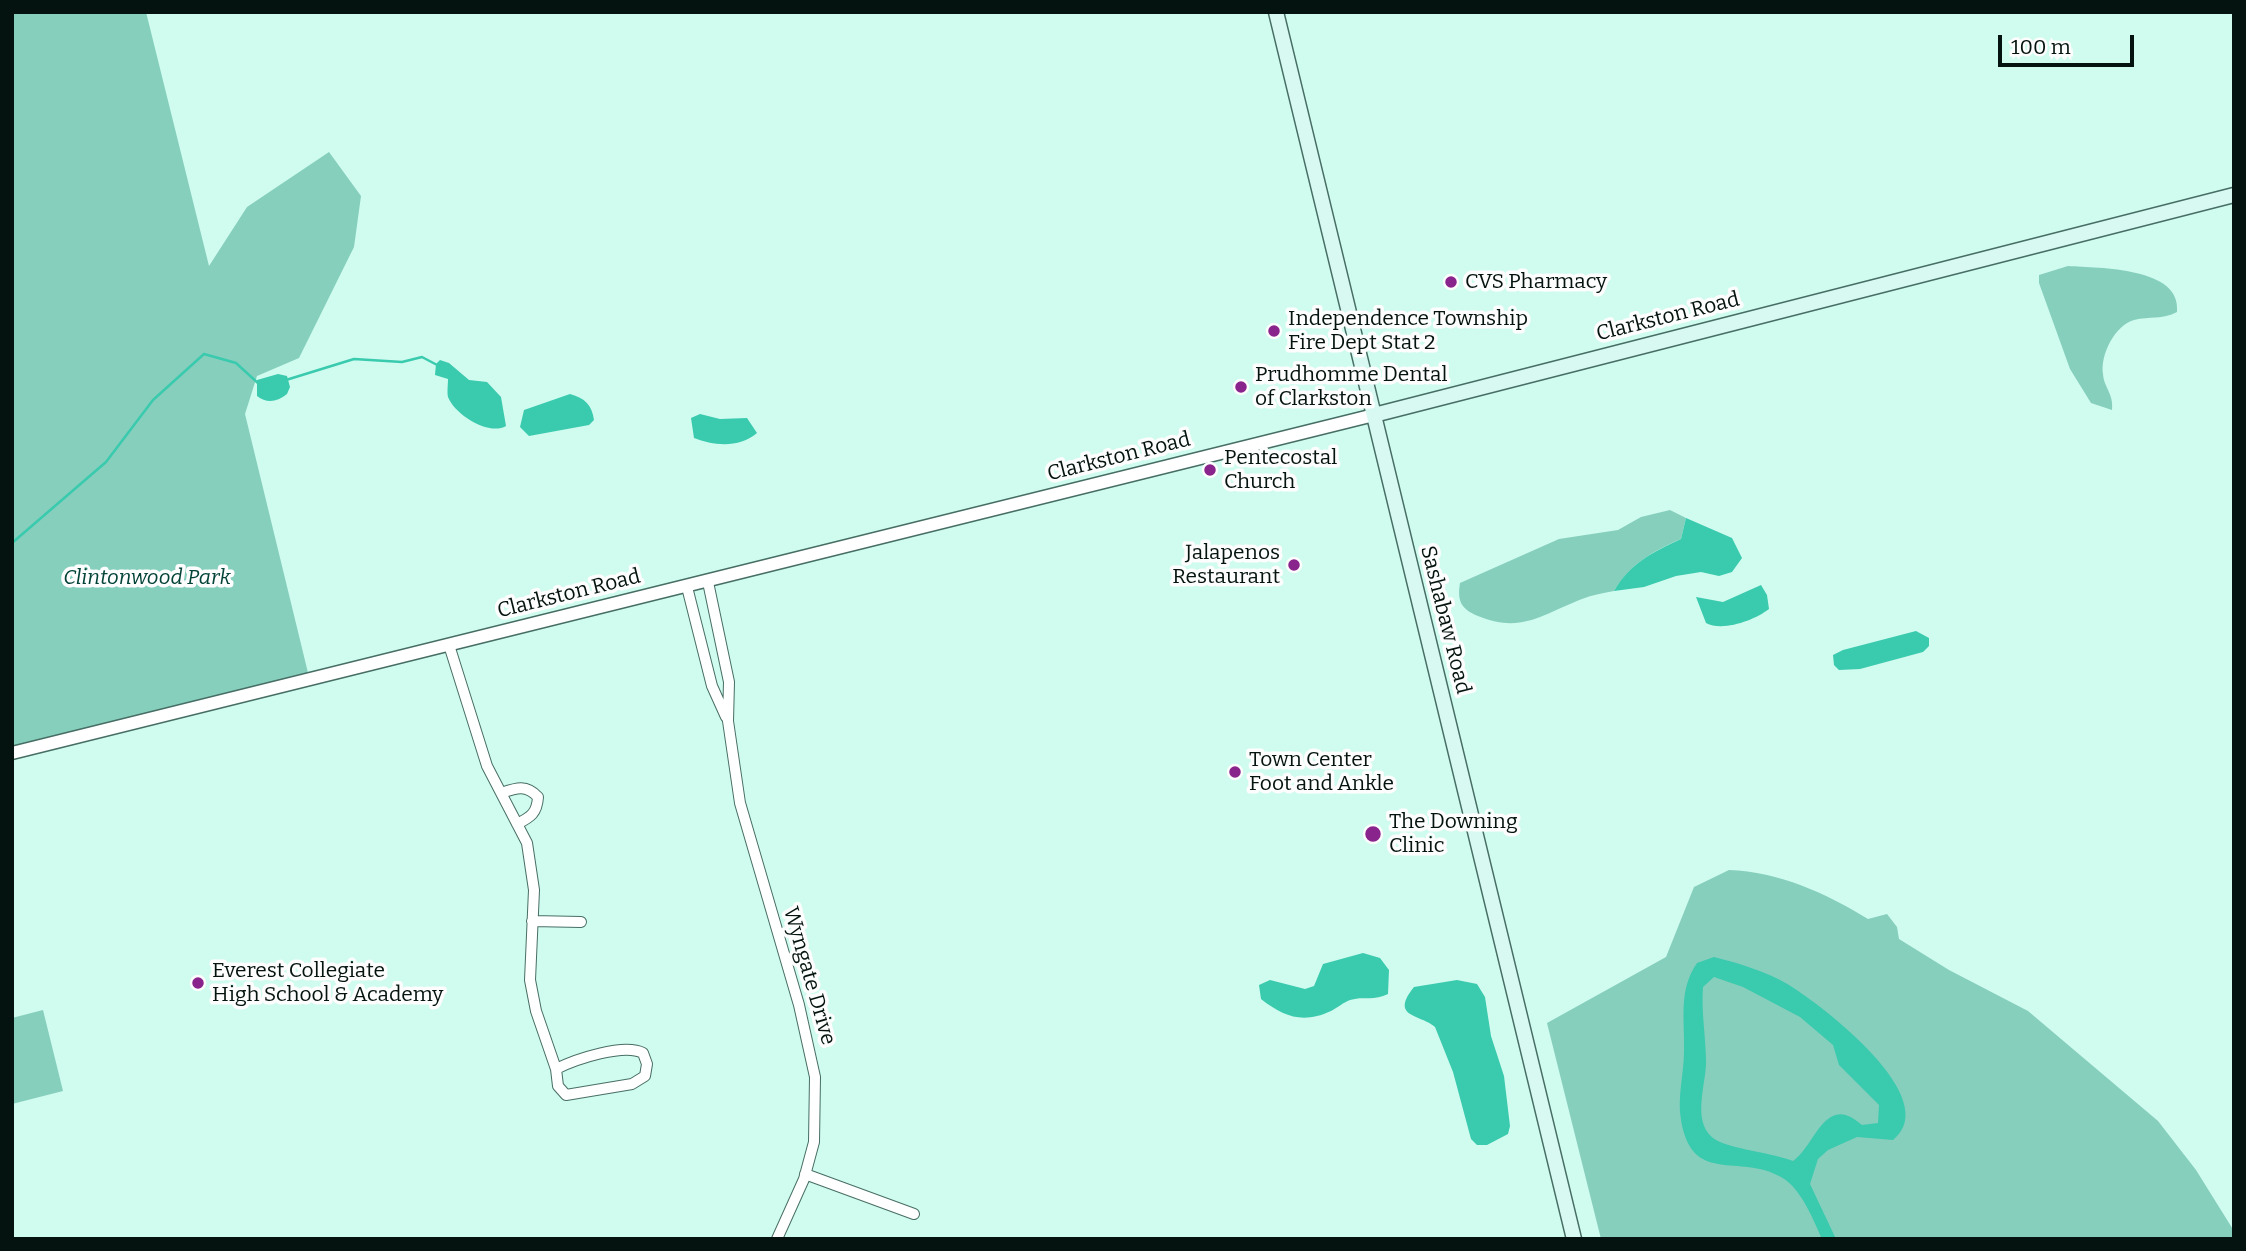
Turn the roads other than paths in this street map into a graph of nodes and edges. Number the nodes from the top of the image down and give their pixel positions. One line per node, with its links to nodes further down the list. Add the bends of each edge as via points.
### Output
1 (1276, 12): 3 (main road, Sashabaw Road)
2 (2234, 195): 3 (main road, Clarkston Road)
3 (1374, 415): 4 (street, Clarkston Road); 17 (main road, Sashabaw Road)
4 (708, 582): 5 (street, Clarkston Road); 7 (street, Wyngate Drive, via 729,682)
5 (687, 587): 6 (street, Clarkston Road); 7 (street, Wyngate Drive, via 712,686)
6 (449, 645): 8 (street, Clarkston Road); 9 (street, via 478,742)
7 (728, 721): 14 (street, Wyngate Drive, via 746,830 813,1060 815,1129)
8 (12, 752)
9 (501, 793): 10 (street); 10 (street, via 520,787 531,789 538,797 532,816)
10 (517, 824): 11 (street, via 527,843 534,890)
11 (532, 921): 12 (street); 13 (street, via 530,980)
12 (581, 922)
13 (556, 1069): 13 (street, via 558,1086 566,1095 632,1084 645,1076 647,1064 643,1053 632,1048 571,1061)
14 (805, 1174): 15 (street); 16 (street, Wyngate Drive)
15 (914, 1214)
16 (777, 1239)
17 (1574, 1239)

